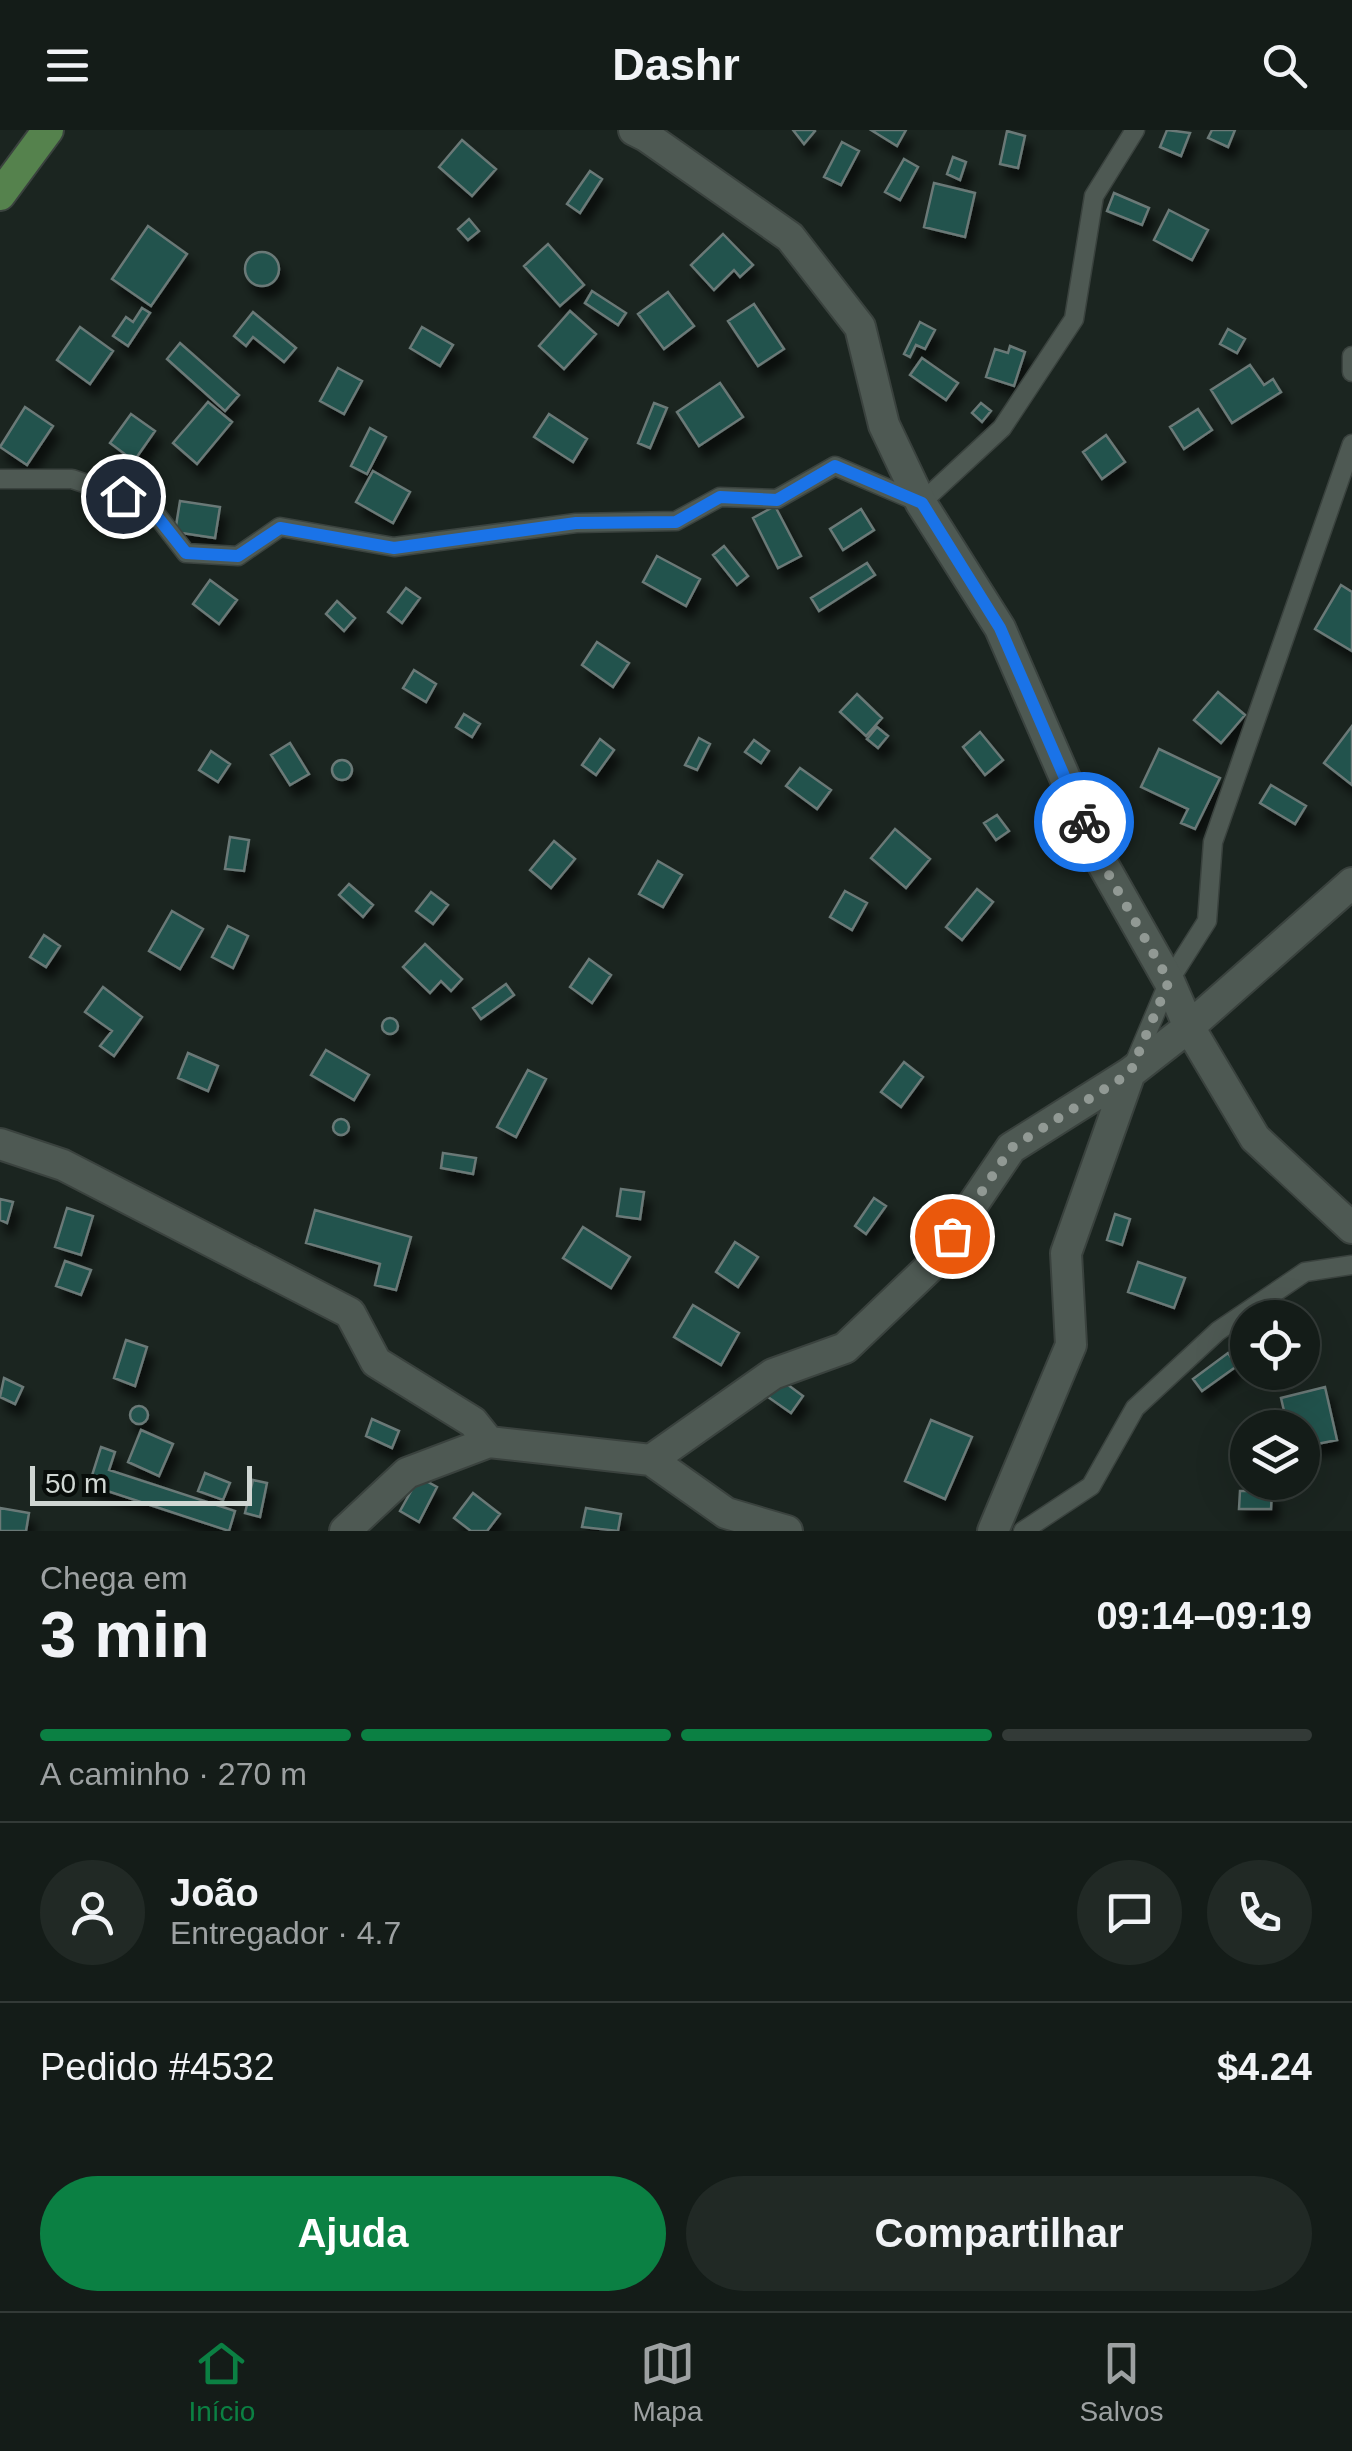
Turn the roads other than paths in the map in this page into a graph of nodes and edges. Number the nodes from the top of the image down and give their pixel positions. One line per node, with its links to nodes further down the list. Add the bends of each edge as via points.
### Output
1 (48, 130): 4 (main road)
2 (1136, 130): 9 (lane, via 1094,196 1074,319 1002,428)
3 (641, 132): 9 (street, via 790,237 860,328 884,425)
4 (0, 195)
5 (1352, 356): 6 (lane)
6 (1352, 372)
7 (1352, 444): 11 (lane, via 1213,842 1207,921)
8 (0, 479): 9 (lane, via 72,480 148,505 186,553 238,556 280,528 394,548 576,523 676,522 720,497 777,500 835,466)
9 (922, 503): 11 (street, via 1000,628 1101,861)
10 (1352, 883): 12 (street)
11 (1169, 981): 12 (street); 13 (lane)
12 (1189, 1027): 13 (street); 15 (street, via 1255,1138)
13 (1130, 1073): 18 (street, via 1011,1148 932,1265 845,1348 773,1374); 21 (street, via 1066,1253 1071,1345)
14 (0, 1144): 17 (street, via 62,1164 350,1314 376,1362 473,1422)
15 (1352, 1228)
16 (1352, 1265): 22 (lane, via 1305,1272 1218,1331 1135,1408 1091,1486)
17 (490, 1442): 18 (street); 19 (street, via 407,1473)
18 (651, 1460): 20 (street, via 726,1513)
19 (346, 1531)
20 (787, 1531)
21 (993, 1531)
22 (1023, 1531)

